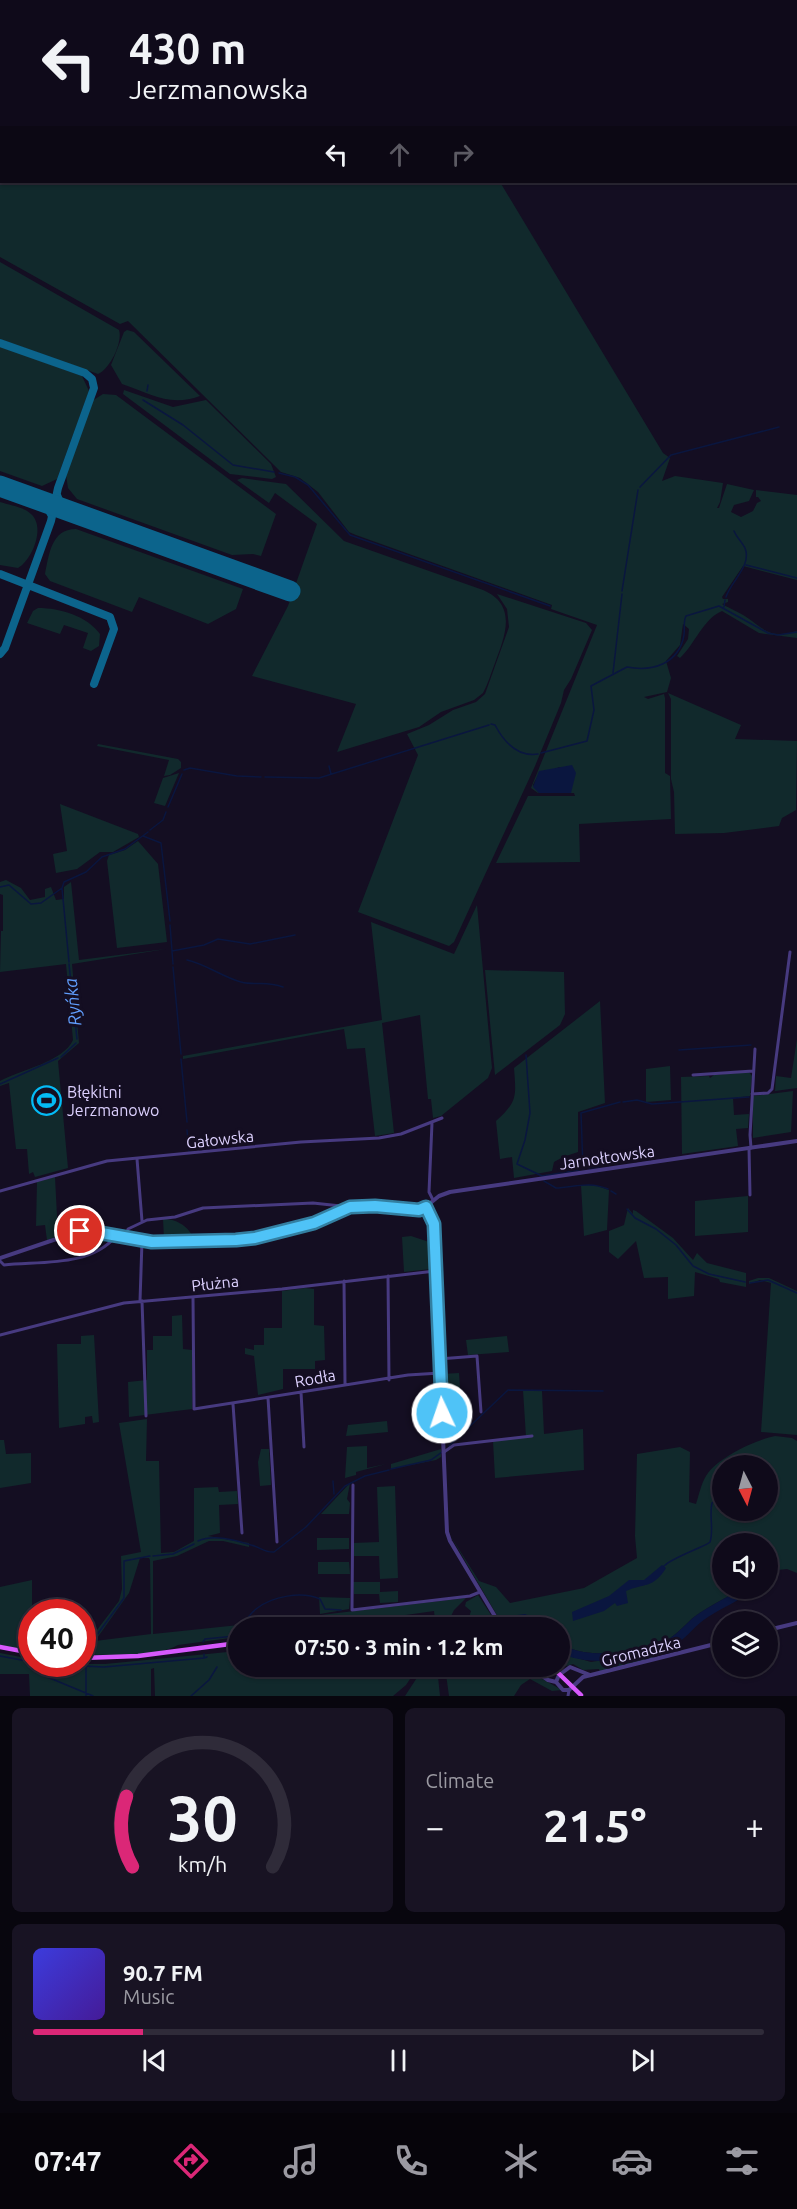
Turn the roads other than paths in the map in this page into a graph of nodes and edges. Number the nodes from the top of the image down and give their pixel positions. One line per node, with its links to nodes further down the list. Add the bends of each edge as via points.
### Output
1 (790, 952): 5 (street, via 772,1089)
2 (755, 1049): 3 (street)
3 (753, 1071): 4 (street); 5 (street)
4 (693, 1075)
5 (752, 1094): 9 (street)
6 (442, 1118): 7 (street, Gałowska)
7 (432, 1123): 10 (street, Gałowska, via 396,1136); 13 (street, via 429,1192)
8 (797, 1141): 9 (street, Jarnołtowska)
9 (750, 1148): 12 (street); 13 (street, Jarnołtowska, via 450,1192)
10 (137, 1159): 11 (street, Gałowska, via 107,1161); 18 (street)
11 (0, 1191)
12 (750, 1195)
13 (433, 1200): 16 (street, Jarnołtowska)
14 (330, 1206): 15 (street); 17 (street); 18 (street, via 313,1203 202,1208)
15 (350, 1207): 16 (street); 17 (street)
16 (426, 1207): 23 (street, via 433,1221)
17 (334, 1214): 21 (street, via 252,1239)
18 (142, 1221): 20 (street, via 128,1229)
19 (115, 1235): 20 (street); 22 (street, via 75,1232); 22 (street, via 103,1248 82,1256 20,1265 4,1265)
20 (126, 1238): 21 (street)
21 (142, 1241): 27 (street)
22 (0, 1260)
23 (435, 1271): 24 (street, Płużna); 29 (street)
24 (388, 1276): 25 (street, Płużna); 31 (street)
25 (344, 1281): 26 (street, Płużna); 32 (street)
26 (193, 1298): 27 (street, Płużna); 35 (street, Rodła, via 195,1409)
27 (141, 1301): 28 (street, Płużna); 37 (street)
28 (0, 1335)
29 (439, 1359): 30 (street); 36 (street, via 477,1356)
30 (440, 1373): 31 (street, Rodła); 40 (street)
31 (389, 1380): 32 (street, Rodła)
32 (345, 1385): 33 (street, Rodła)
33 (301, 1392): 34 (street, Rodła); 39 (street)
34 (268, 1398): 35 (street, Rodła); 43 (street)
35 (233, 1404): 42 (street)
36 (481, 1412)
37 (146, 1416)
38 (532, 1436): 40 (street, via 454,1445)
39 (304, 1447)
40 (444, 1452): 44 (street, via 448,1536)
41 (353, 1485): 44 (street, via 352,1610)
42 (242, 1533)
43 (277, 1542)
44 (480, 1592): 45 (street)
45 (495, 1617)
46 (797, 1623): 47 (street)
47 (778, 1628)
48 (228, 1644): 52 (main road)
49 (712, 1646): 54 (street, Gromadzka)
50 (0, 1647): 51 (main road)
51 (18, 1650)
52 (96, 1658)
53 (579, 1671): 54 (street); 57 (street); 58 (street, via 567,1668)
54 (590, 1675): 57 (street, Gromadzka)
55 (544, 1677): 58 (street)
56 (562, 1677): 60 (main road, bridge)
57 (580, 1678): 59 (street)
58 (556, 1682): 59 (street)
59 (569, 1690): 61 (street)
60 (581, 1695)
61 (568, 1696)

